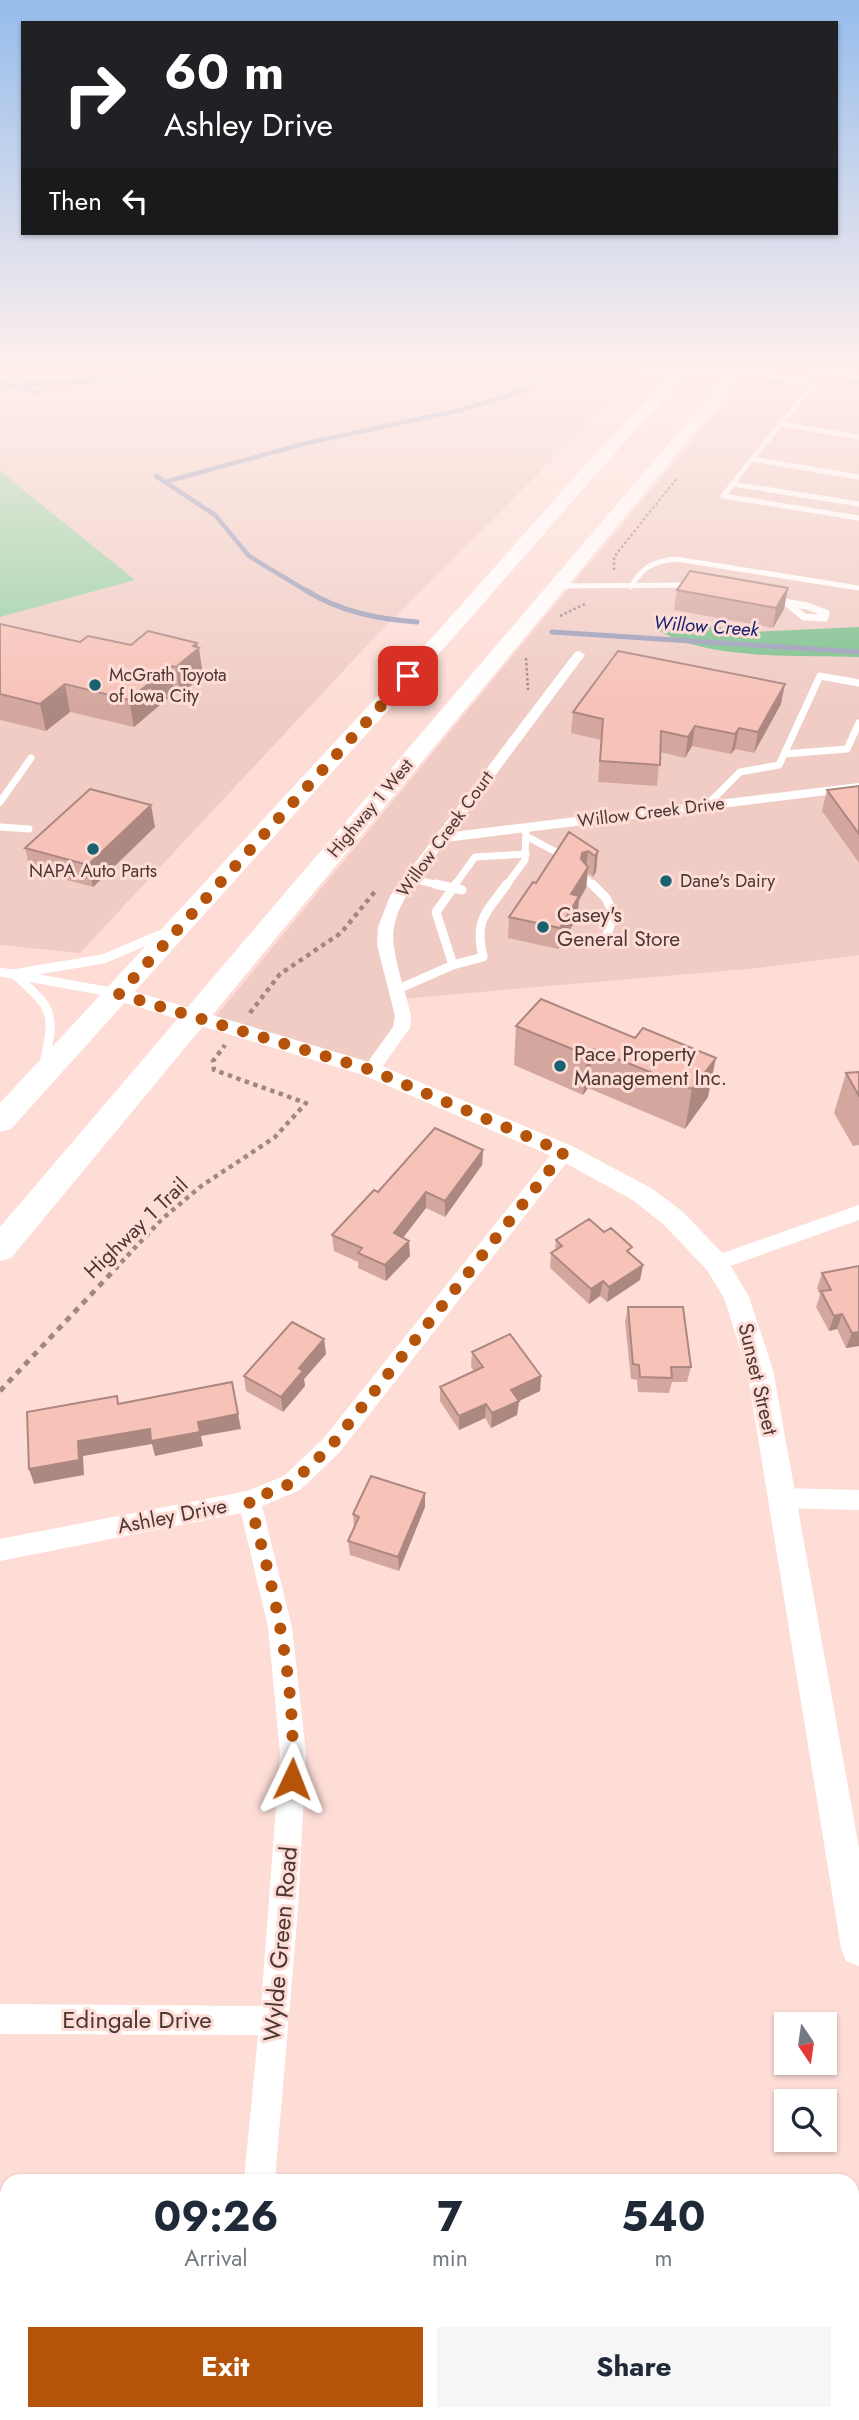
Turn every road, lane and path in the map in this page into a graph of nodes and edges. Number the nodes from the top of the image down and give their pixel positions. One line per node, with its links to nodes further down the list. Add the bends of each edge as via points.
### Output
1 (585, 481): 8 (main road)
2 (644, 481): 9 (main road, Highway 1 West)
3 (674, 481): 10 (path, via 614,557 614,571)
4 (735, 481): 5 (lane)
5 (733, 484): 6 (lane); 7 (lane, via 723,496)
6 (859, 504)
7 (859, 518)
8 (520, 578): 9 (main road); 38 (main road)
9 (559, 586): 10 (lane); 45 (main road, Highway 1 West)
10 (605, 586): 11 (lane); 16 (path, via 589,602)
11 (631, 587): 12 (lane); 13 (lane, via 647,565 676,559)
12 (701, 587)
13 (859, 588)
14 (762, 598): 15 (lane)
15 (787, 603): 15 (lane, via 807,619 825,618 826,613 817,608)
16 (559, 616)
17 (527, 654): 20 (path)
18 (579, 654): 30 (street, Willow Creek Court)
19 (859, 683): 22 (lane, via 820,676)
20 (527, 695)
21 (859, 723): 22 (lane, via 847,749)
22 (784, 754): 26 (lane, via 779,765 740,772)
23 (31, 758): 25 (lane)
24 (859, 787): 26 (street, Willow Creek Drive)
25 (0, 803)
26 (706, 805): 29 (street, Willow Creek Drive)
27 (0, 827): 28 (lane)
28 (29, 829)
29 (526, 832): 30 (street, Willow Creek Drive); 31 (lane); 32 (lane)
30 (443, 838): 33 (street, Willow Creek Court)
31 (556, 852)
32 (526, 854): 36 (lane, via 475,857); 40 (lane, via 484,916 478,935 482,957)
33 (411, 878): 36 (lane); 43 (street, Willow Creek Court, via 386,927 388,966)
34 (585, 878): 39 (lane, via 606,898 614,915)
35 (384, 881): 46 (path, via 341,933 280,974)
36 (452, 888): 37 (lane); 40 (lane, via 436,912)
37 (462, 890)
38 (180, 926): 42 (lane, via 103,959); 44 (main road)
39 (607, 934)
40 (453, 965): 43 (lane)
41 (0, 972): 42 (lane)
42 (13, 974): 44 (lane); 48 (lane, via 37,995 52,1028)
43 (396, 990): 47 (street, Willow Creek Court, via 403,1016 401,1028)
44 (119, 994): 45 (street, Sunset Street); 48 (main road)
45 (194, 1016): 46 (street, Sunset Street); 52 (main road, Highway 1 West)
46 (238, 1030): 47 (street, Sunset Street); 54 (path, Highway 1 Trail, via 213,1061 214,1070 306,1103 275,1137 170,1211)
47 (371, 1070): 50 (street, Sunset Street)
48 (40, 1079): 49 (main road)
49 (0, 1122)
50 (564, 1152): 53 (street, Sunset Street, via 642,1194 673,1218); 57 (street, Ashley Drive, via 331,1446 292,1483)
51 (859, 1212): 53 (street)
52 (0, 1249)
53 (716, 1263): 55 (street, Sunset Street, via 750,1332)
54 (0, 1391)
55 (782, 1498): 56 (street); 59 (street, Sunset Street)
56 (859, 1500)
57 (249, 1501): 58 (street, Ashley Drive); 61 (street, Wylde Green Road, via 280,1627 293,1753)
58 (0, 1549)
59 (859, 1948)
60 (0, 2019): 61 (street, Edingale Drive)
61 (274, 2021): 62 (street, Wylde Green Road)
62 (260, 2174)

